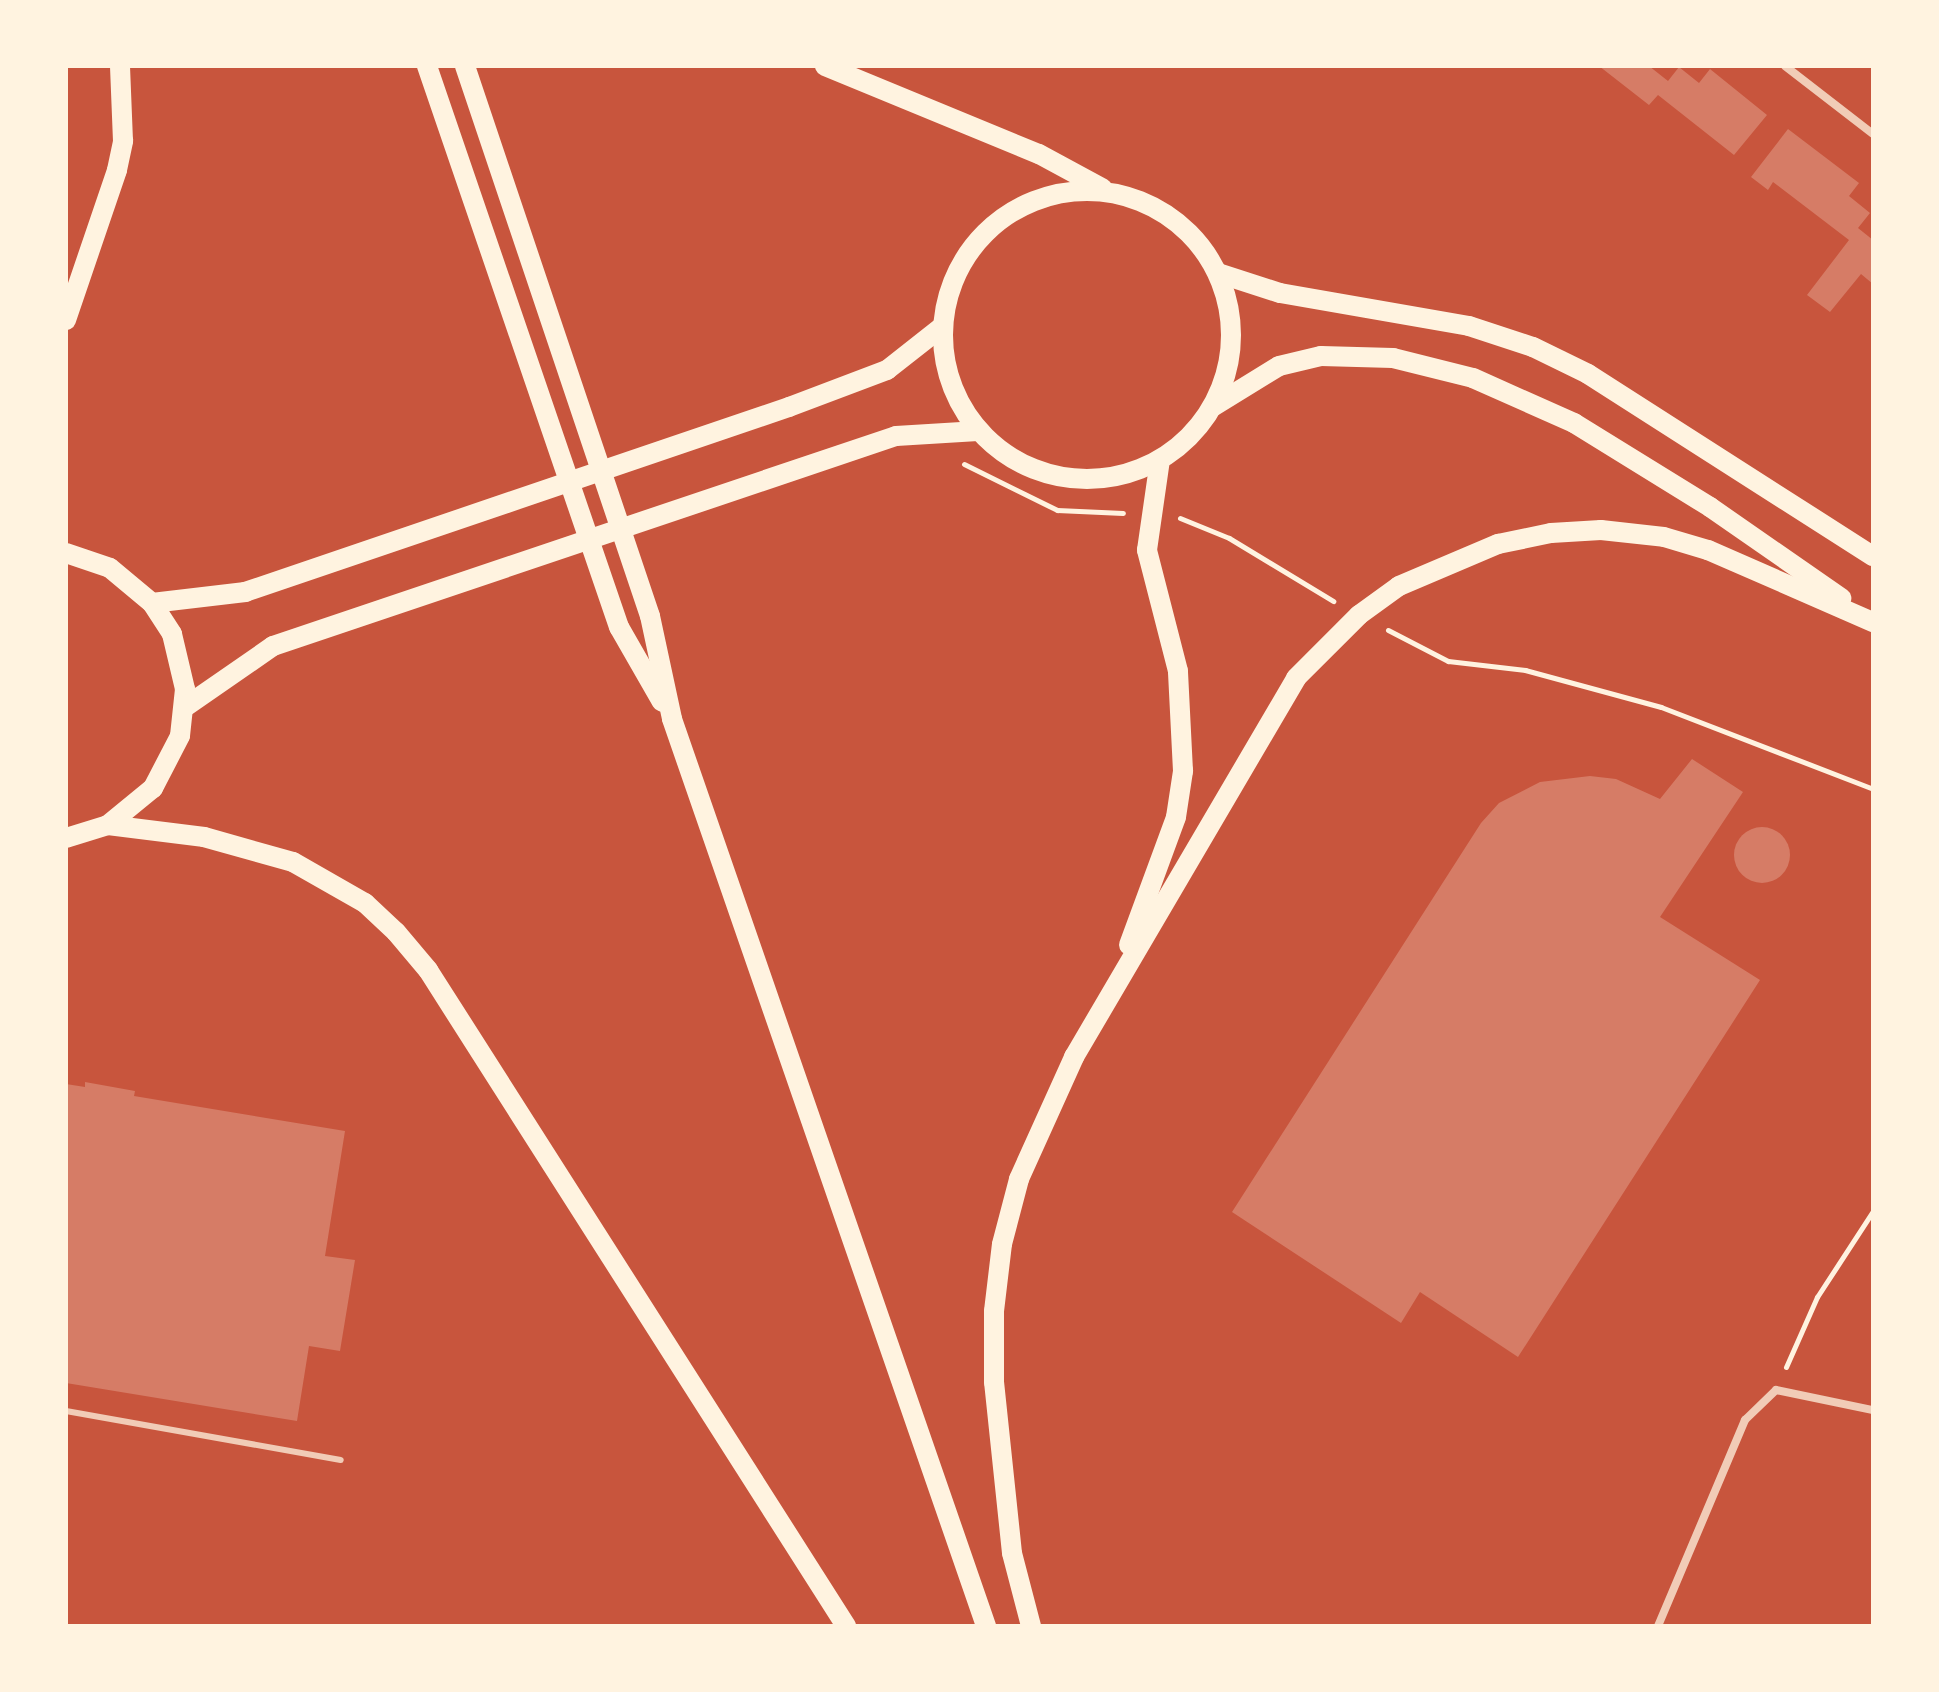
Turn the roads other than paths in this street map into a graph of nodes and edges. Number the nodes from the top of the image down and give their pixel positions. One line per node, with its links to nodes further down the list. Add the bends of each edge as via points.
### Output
1 (120, 66): 9 (main road, via 123,141 117,170)
2 (427, 66): 19 (main road, via 619,627)
3 (465, 66): 19 (main road, via 650,616)
4 (825, 66): 7 (main road, via 1039,154)
5 (1785, 66): 6 (street)
6 (1873, 134)
7 (1110, 192): 8 (main road, via 1165,213 1198,243); 10 (main road, via 1044,197 987,230 960,265)
8 (1218, 273): 11 (main road, via 1231,344); 15 (main road, via 1280,293 1456,323 1533,347 1588,374)
9 (66, 320)
10 (943, 326): 12 (main road, via 951,385); 16 (main road, via 887,370 789,407 245,592)
11 (1211, 409): 13 (main road, via 1186,440); 17 (main road, via 1279,366 1321,356 1393,358 1473,378 1574,423 1710,507)
12 (978, 431): 13 (main road, via 1011,458 1069,479 1107,478); 18 (main road, via 896,436 273,646)
13 (1160, 460): 22 (main road, via 1147,550 1178,671 1185,722 1183,771 1161,864)
14 (66, 553): 16 (main road, via 110,568)
15 (1873, 556)
16 (152, 603): 18 (main road, via 178,652)
17 (1873, 621): 22 (main road, via 1708,550 1664,537 1601,530 1498,544 1448,561 1359,615 1296,678)
18 (185, 707): 20 (main road, via 169,763 132,809)
19 (672, 719): 27 (main road)
20 (108, 825): 21 (main road); 26 (main road, via 204,837 293,862 365,903 396,932 428,970)
21 (66, 838)
22 (1108, 999): 28 (main road, via 1067,1070 1019,1179 995,1297 999,1459 1012,1553)
23 (1873, 1410): 29 (street, via 1776,1390 1745,1420)
24 (66, 1411): 25 (lane)
25 (341, 1460)
26 (846, 1626)
27 (986, 1626)
28 (1031, 1626)
29 (1658, 1626)

